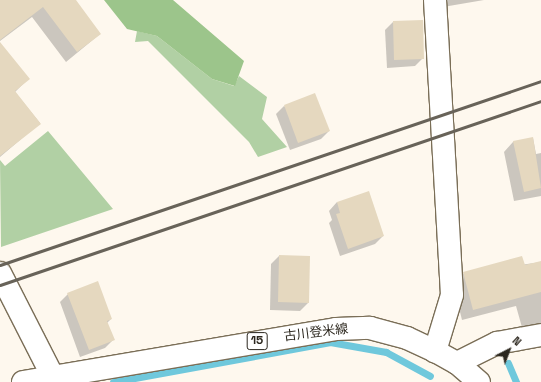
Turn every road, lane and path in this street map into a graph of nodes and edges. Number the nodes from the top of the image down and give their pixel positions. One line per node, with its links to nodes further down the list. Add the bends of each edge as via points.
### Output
1 (435, 0): 4 (main road, via 452,295)
2 (0, 273): 6 (main road)
3 (541, 335): 5 (main road, via 497,343)
4 (435, 351): 5 (main road, 古川登米線 / 15); 6 (main road, 古川登米線 / 15, via 407,338 370,328 336,329)
5 (457, 363): 8 (main road, 古川登米線 / 15)
6 (53, 377): 7 (main road, 古川登米線 / 15)
7 (23, 382)
8 (479, 382)

